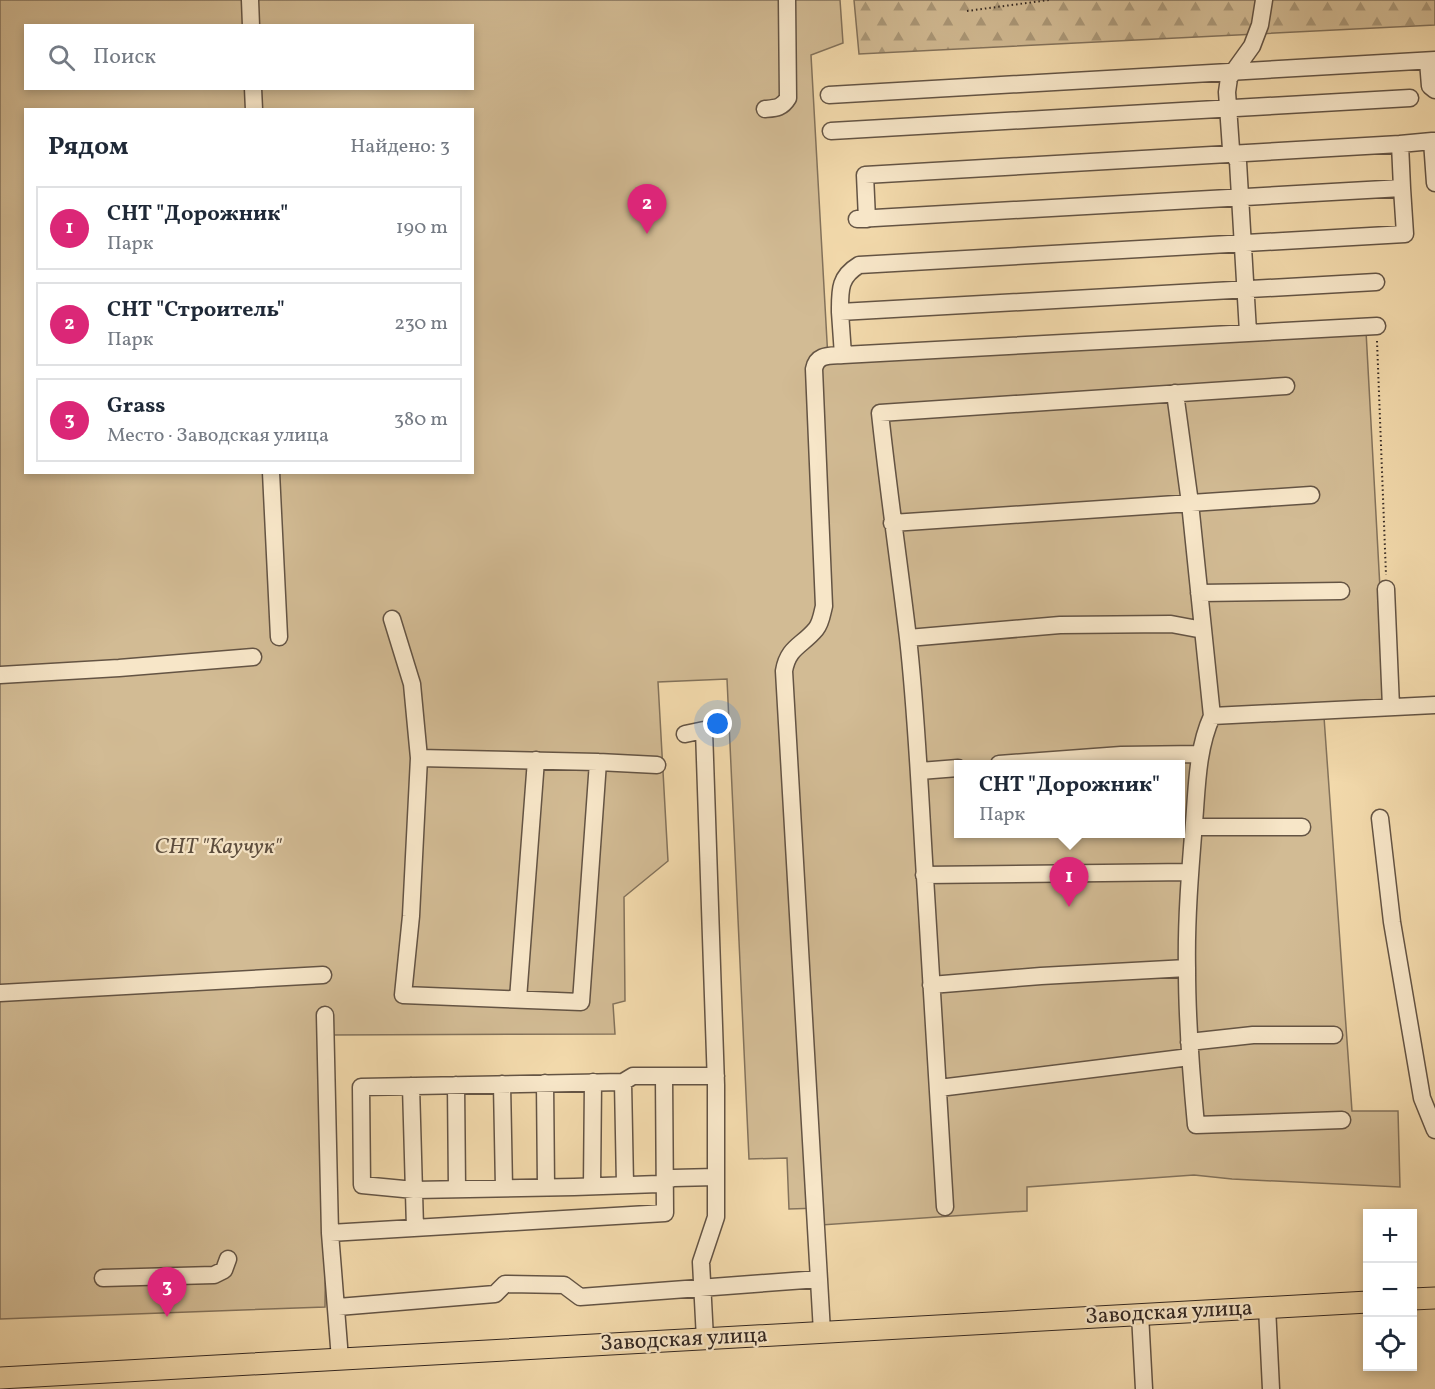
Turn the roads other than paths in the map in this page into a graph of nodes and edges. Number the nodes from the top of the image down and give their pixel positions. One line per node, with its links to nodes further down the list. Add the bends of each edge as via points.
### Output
1 (250, 0): 4 (street)
2 (787, 0): 13 (street, via 788,98 778,108)
3 (1264, 0): 6 (street, via 1252,46)
4 (251, 24)
5 (1432, 60): 6 (street); 8 (street, via 1430,86)
6 (1233, 72): 9 (street); 12 (street, via 1227,92)
7 (254, 90): 11 (street)
8 (1435, 90)
9 (829, 95)
10 (1410, 98): 12 (street)
11 (254, 108)
12 (1228, 108): 14 (street); 17 (street)
13 (765, 109)
14 (831, 130)
15 (1433, 141): 16 (street); 18 (street)
16 (1400, 144): 17 (street); 19 (street)
17 (1233, 154): 20 (street, via 1238,162); 20 (street, via 865,175 862,219)
18 (1435, 183)
19 (1402, 188): 20 (street); 21 (street, via 1405,234)
20 (1240, 198): 21 (street)
21 (1242, 243): 23 (street); 24 (street, via 859,265 848,272 843,282)
22 (1376, 282): 23 (street)
23 (1245, 289): 24 (street); 26 (street)
24 (840, 312): 27 (street)
25 (1377, 326): 26 (street)
26 (1248, 332): 27 (street)
27 (843, 355): 92 (street, via 820,357 814,369 824,606 817,628 787,657 784,671)
28 (1286, 386): 29 (street)
29 (1175, 393): 32 (street); 33 (street, via 880,413)
30 (270, 474): 39 (street)
31 (1311, 495): 32 (street)
32 (1190, 503): 33 (street); 36 (street)
33 (892, 523): 40 (street)
34 (1386, 589): 44 (street)
35 (1341, 591): 36 (street)
36 (1199, 593): 38 (street)
37 (392, 619): 48 (street, via 412,684)
38 (1203, 630): 40 (street, via 1171,624 1060,625); 45 (street)
39 (279, 637)
40 (908, 638): 54 (street)
41 (253, 657): 42 (street)
42 (0, 675)
43 (1435, 705): 44 (street)
44 (1391, 707): 45 (street)
45 (1212, 716): 47 (street)
46 (685, 734): 69 (street, via 704,730)
47 (1200, 754): 50 (street); 56 (street)
48 (419, 758): 49 (street); 64 (street, via 403,995)
49 (536, 760): 51 (street); 64 (street)
50 (1060, 760)
51 (598, 762): 52 (street); 64 (street, via 581,1002)
52 (657, 765)
53 (954, 768): 54 (street)
54 (920, 771): 59 (street)
55 (1380, 818): 78 (street, via 1392,921 1422,1098)
56 (1194, 827): 57 (street); 58 (street)
57 (1302, 827)
58 (1190, 872): 59 (street); 60 (street)
59 (924, 875): 62 (street)
60 (1187, 968): 62 (street); 67 (street)
61 (323, 975): 63 (street)
62 (931, 985): 76 (street)
63 (0, 993)
64 (518, 999)
65 (325, 1016): 89 (street)
66 (1334, 1035): 67 (street, via 1253,1035)
67 (1190, 1049): 76 (street); 77 (street, via 1196,1125)
68 (664, 1076): 69 (street); 71 (street, via 633,1076); 80 (street)
69 (716, 1076): 79 (street)
70 (593, 1082): 71 (street); 72 (street); 82 (street)
71 (623, 1082): 81 (street)
72 (545, 1083): 73 (street); 83 (street)
73 (502, 1084): 74 (street); 84 (street)
74 (456, 1085): 75 (street); 85 (street)
75 (411, 1086): 86 (street); 86 (street, via 362,1087 363,1185)
76 (939, 1088): 87 (street)
77 (1342, 1120)
78 (1435, 1130)
79 (716, 1177): 80 (street, via 674,1178); 93 (street, via 716,1217 701,1262)
80 (665, 1182): 81 (street); 88 (street, via 665,1213)
81 (625, 1185): 82 (street)
82 (592, 1186): 83 (street)
83 (546, 1187): 84 (street)
84 (504, 1188): 85 (street)
85 (457, 1189): 86 (street)
86 (414, 1190): 88 (street)
87 (945, 1207)
88 (415, 1228): 89 (street)
89 (330, 1233): 97 (street)
90 (228, 1259): 91 (street, via 224,1270 214,1275)
91 (102, 1278)
92 (819, 1279): 93 (street); 100 (street)
93 (702, 1287): 97 (street, via 580,1297 564,1285 505,1284 495,1294); 101 (street)
94 (1435, 1298): 95 (main road)
95 (1417, 1299)
96 (1363, 1302): 98 (main road, Заводская улица)
97 (338, 1307): 102 (street)
98 (1267, 1307): 99 (main road, Заводская улица); 105 (street)
99 (1140, 1314): 100 (main road, Заводская улица); 104 (street)
100 (822, 1332): 101 (main road, Заводская улица)
101 (705, 1339): 102 (main road, Заводская улица)
102 (340, 1359): 103 (main road, Заводская улица)
103 (0, 1378)
104 (1144, 1389)
105 (1271, 1389)

